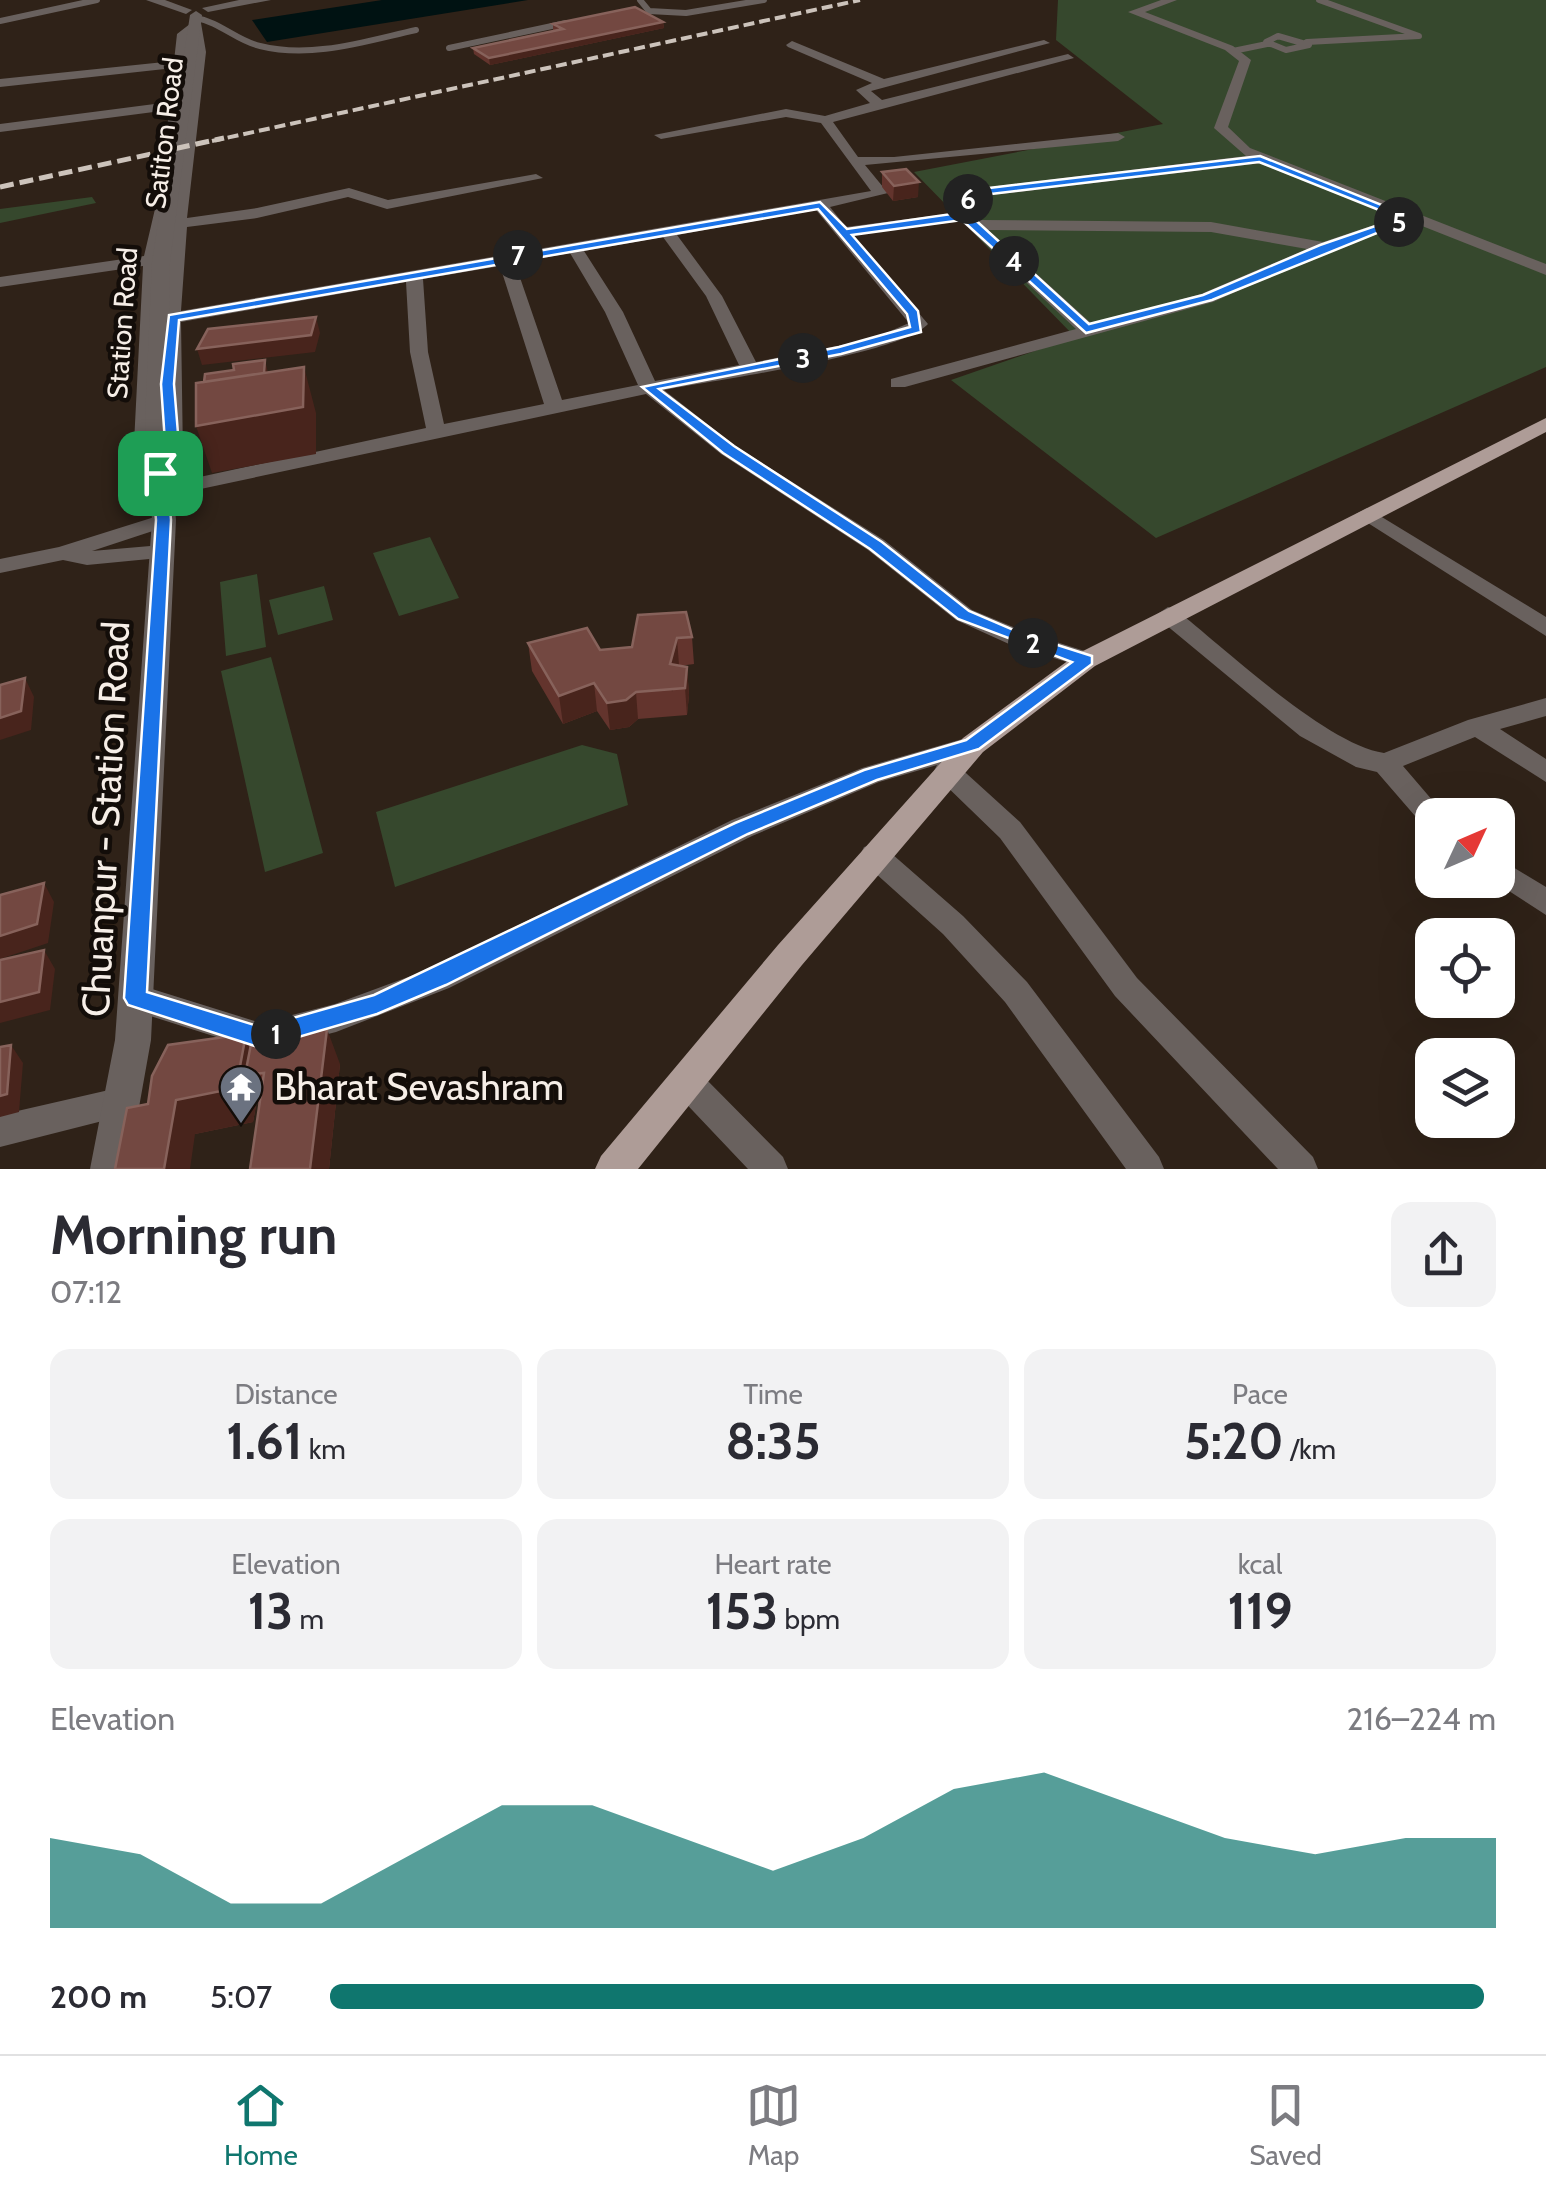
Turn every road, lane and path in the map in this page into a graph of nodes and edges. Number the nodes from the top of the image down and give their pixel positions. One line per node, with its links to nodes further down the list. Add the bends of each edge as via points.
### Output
1 (97, 0): 10 (lane)
2 (152, 0): 9 (street)
3 (265, 0): 9 (street)
4 (764, 0): 7 (lane, via 678,14)
5 (1172, 0): 18 (street, via 1134,12)
6 (1319, 0): 13 (lane, via 1419,36)
7 (642, 4): 8 (lane)
8 (626, 11)
9 (196, 20): 12 (lane, via 223,24 246,42 280,50); 20 (street, Station Road, via 184,31); 35 (street, Satiton Road); 53 (street, Station Road, via 161,262 156,420)
10 (0, 21)
11 (571, 22): 17 (lane)
12 (416, 30)
13 (1307, 42): 15 (lane, via 1298,50); 15 (lane, via 1278,36)
14 (1044, 43): 22 (street)
15 (1268, 44): 18 (lane)
16 (792, 45): 22 (street)
17 (449, 48)
18 (1233, 50): 29 (street, via 1246,65 1221,128)
19 (1068, 58): 23 (street)
20 (178, 64): 21 (street); 24 (street, Station Road)
21 (0, 83)
22 (883, 83): 23 (street, via 862,90)
23 (880, 104): 25 (street)
24 (175, 105): 26 (street); 41 (street, Station Road, via 169,179)
25 (825, 120): 27 (street, via 786,114); 30 (street)
26 (0, 128)
27 (661, 135)
28 (1118, 137): 30 (street)
29 (1260, 159): 33 (street); 34 (street, via 989,191 963,203)
30 (854, 160): 32 (street, via 881,193)
31 (536, 178): 35 (street, via 387,205 349,192)
32 (820, 205): 36 (street); 37 (street)
33 (1409, 218): 39 (street); 42 (street)
34 (969, 220): 37 (street); 39 (street, via 1211,227); 46 (street)
35 (178, 224): 45 (street, Satiton Road)
36 (667, 232): 38 (street); 47 (street, via 714,296)
37 (844, 232): 47 (street, via 914,314 917,329)
38 (573, 246): 40 (street); 49 (street, via 614,312)
39 (1324, 247): 46 (street, via 1208,298)
40 (505, 258): 43 (street); 50 (street)
41 (151, 260): 44 (street); 53 (street, Station Road, via 143,463)
42 (1546, 270)
43 (414, 273): 45 (street); 52 (street, via 419,352)
44 (0, 282)
45 (173, 318): 53 (street, Satiton Road, via 173,458)
46 (1086, 329): 48 (street)
47 (750, 366): 49 (street)
48 (898, 383)
49 (648, 387): 50 (street); 60 (street, via 728,450 876,545 964,615)
50 (554, 405): 52 (street)
51 (1546, 424): 54 (main road)
52 (436, 432): 53 (street)
53 (162, 494): 55 (street, Chuanpur - Station Road); 56 (street)
54 (1367, 514): 58 (main road); 59 (street)
55 (162, 552): 56 (street, via 87,558); 71 (street, Chuanpur - Station Road)
56 (63, 553): 57 (street)
57 (0, 566)
58 (1168, 614): 60 (main road); 64 (street, via 1309,729 1338,748)
59 (1546, 628)
60 (1086, 660): 63 (main road)
61 (1546, 707): 62 (street)
62 (1477, 726): 64 (street); 66 (street)
63 (972, 744): 65 (main road); 72 (street, via 871,775 742,828 407,991)
64 (1385, 763): 67 (street)
65 (947, 771): 68 (main road); 82 (street, via 1010,830 1126,987)
66 (1546, 772)
67 (1415, 798)
68 (874, 855): 75 (main road); 81 (street, via 1016,992)
69 (1515, 882): 70 (street)
70 (1546, 903)
71 (136, 998): 72 (street); 76 (street, Chuanpur - Station Road)
72 (261, 1037): 73 (street)
73 (209, 1051)
74 (158, 1065): 76 (street)
75 (687, 1082): 79 (main road); 80 (street)
76 (124, 1088): 77 (street); 78 (street, Chuanpur - Station Road)
77 (0, 1131)
78 (109, 1169)
79 (614, 1169)
80 (771, 1169)
81 (1147, 1169)
82 (1302, 1169)

